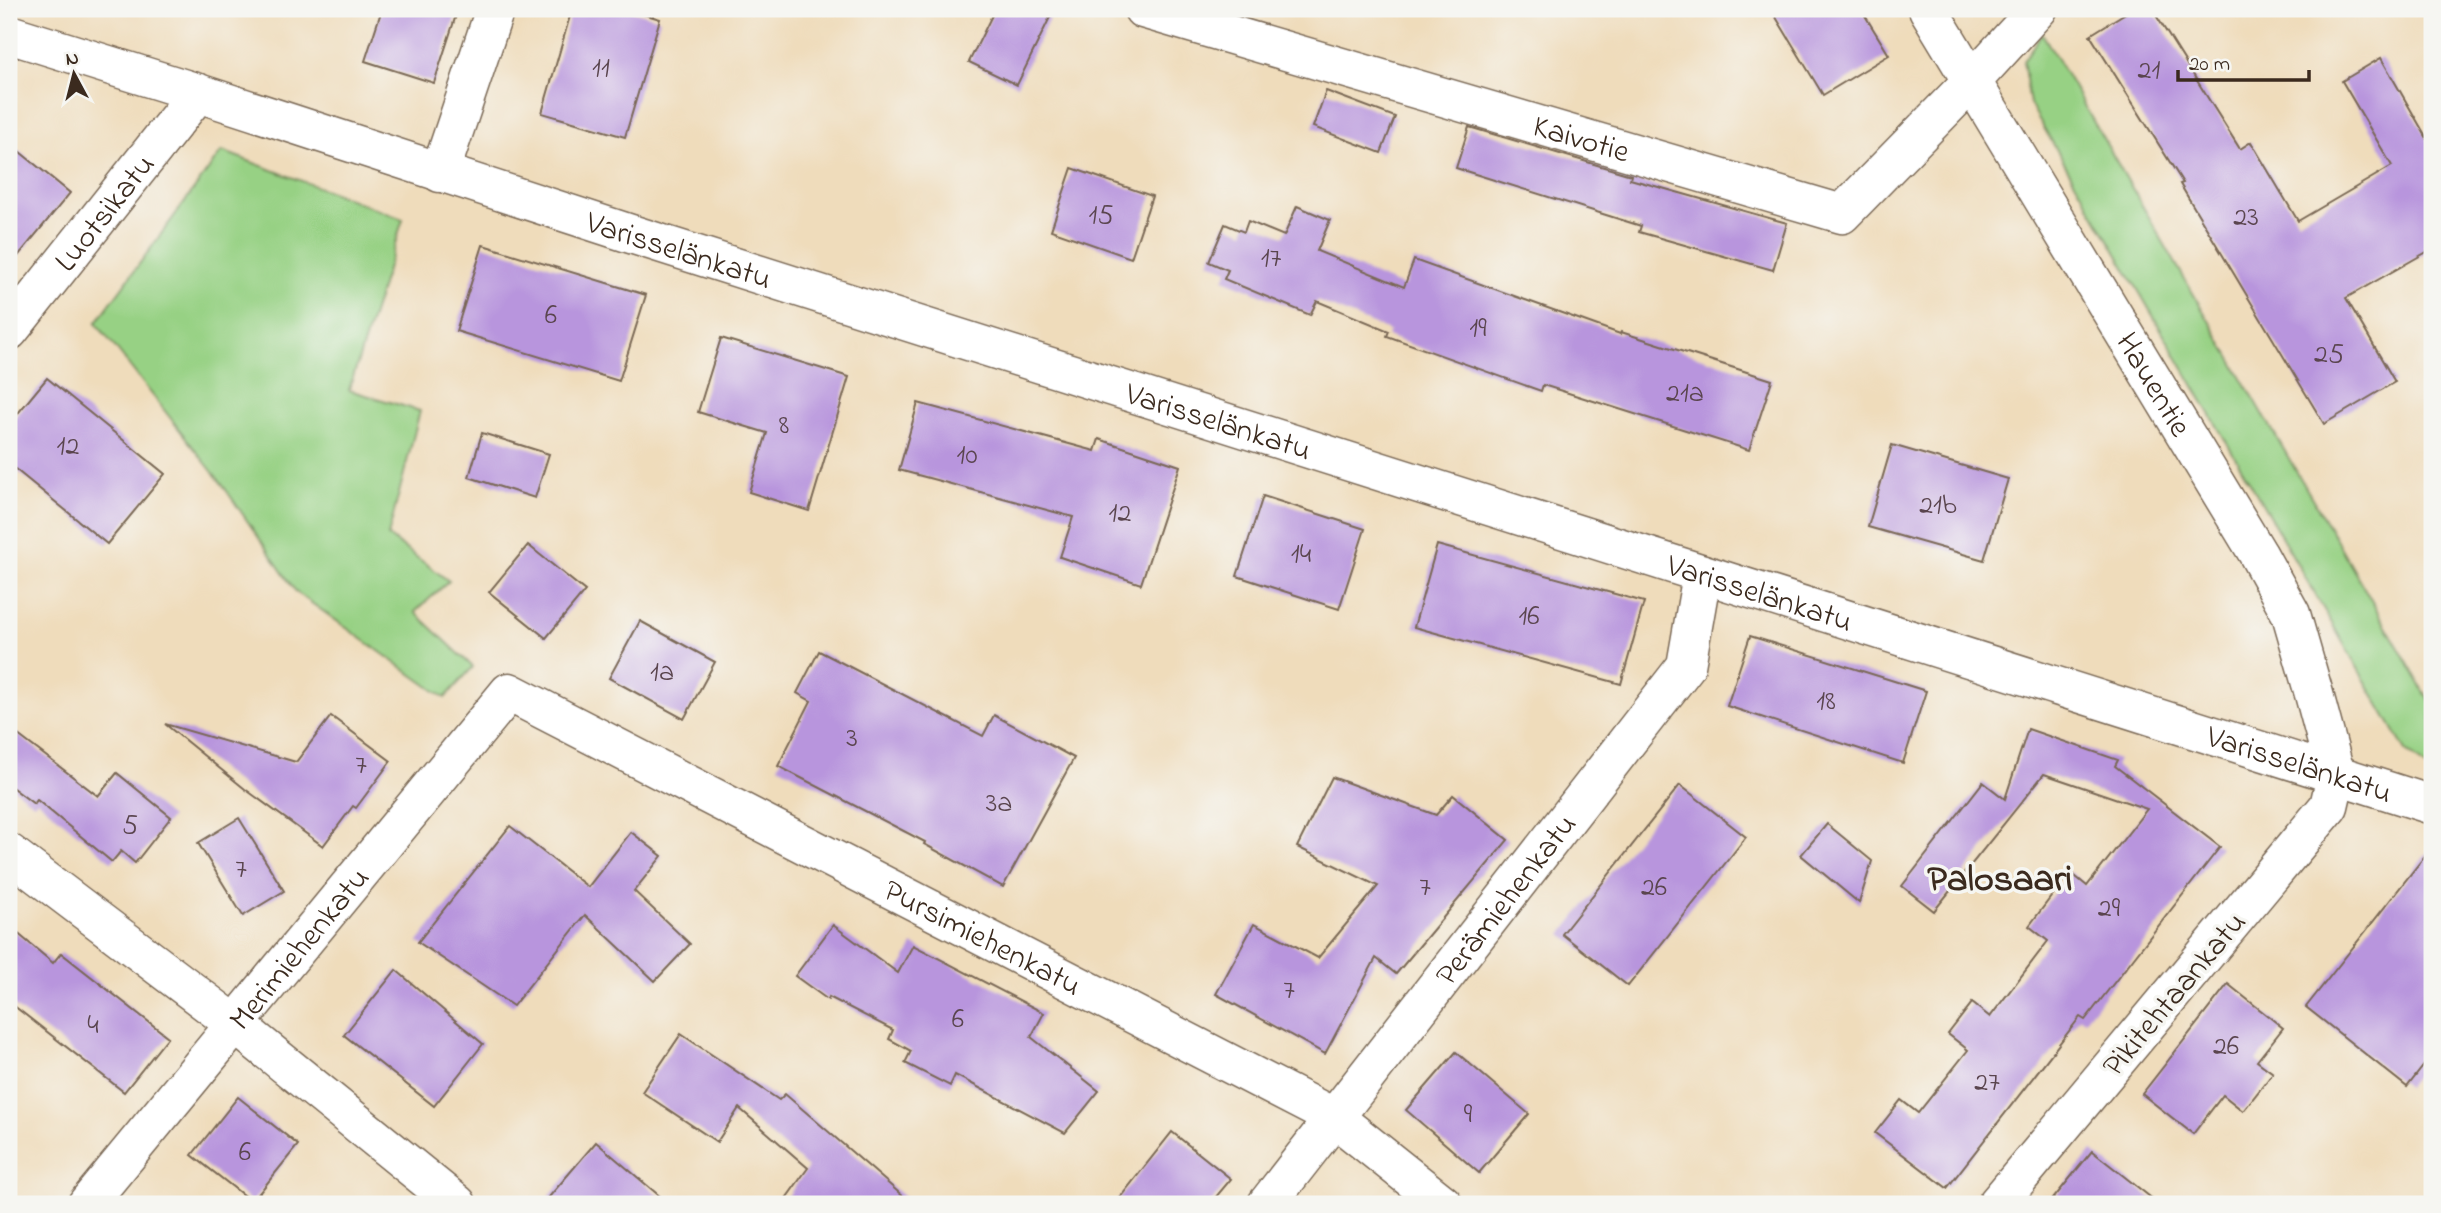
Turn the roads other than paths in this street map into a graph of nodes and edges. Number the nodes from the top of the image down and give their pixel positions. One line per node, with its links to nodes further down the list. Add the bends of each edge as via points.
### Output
1 (495, 9): 8 (street)
2 (1143, 9): 6 (street, Kaivotie, via 1842,215)
3 (1928, 9): 6 (street, Hauentie)
4 (2038, 9): 6 (street)
5 (9, 34): 7 (street, Varisselänkatu)
6 (1972, 82): 12 (street, Hauentie, via 2291,614)
7 (198, 93): 8 (street, Varisselänkatu); 9 (street, Luotsikatu)
8 (440, 173): 10 (street, Varisselänkatu)
9 (9, 331)
10 (1702, 574): 12 (street, Varisselänkatu); 16 (street, Perämiehenkatu, via 1686,666)
11 (509, 692): 15 (street, Merimiehenkatu); 16 (street, Pursimiehenkatu)
12 (2336, 776): 13 (street, Varisselänkatu); 21 (street, Pikitehtaankatu, via 2329,806)
13 (2432, 805)
14 (9, 853): 15 (street)
15 (235, 1024): 17 (street, Merimiehenkatu); 18 (street)
16 (1335, 1118): 19 (street, Perämiehenkatu); 20 (street, Pursimiehenkatu)
17 (87, 1204)
18 (457, 1204)
19 (1267, 1204)
20 (1443, 1204)
21 (1997, 1204)

